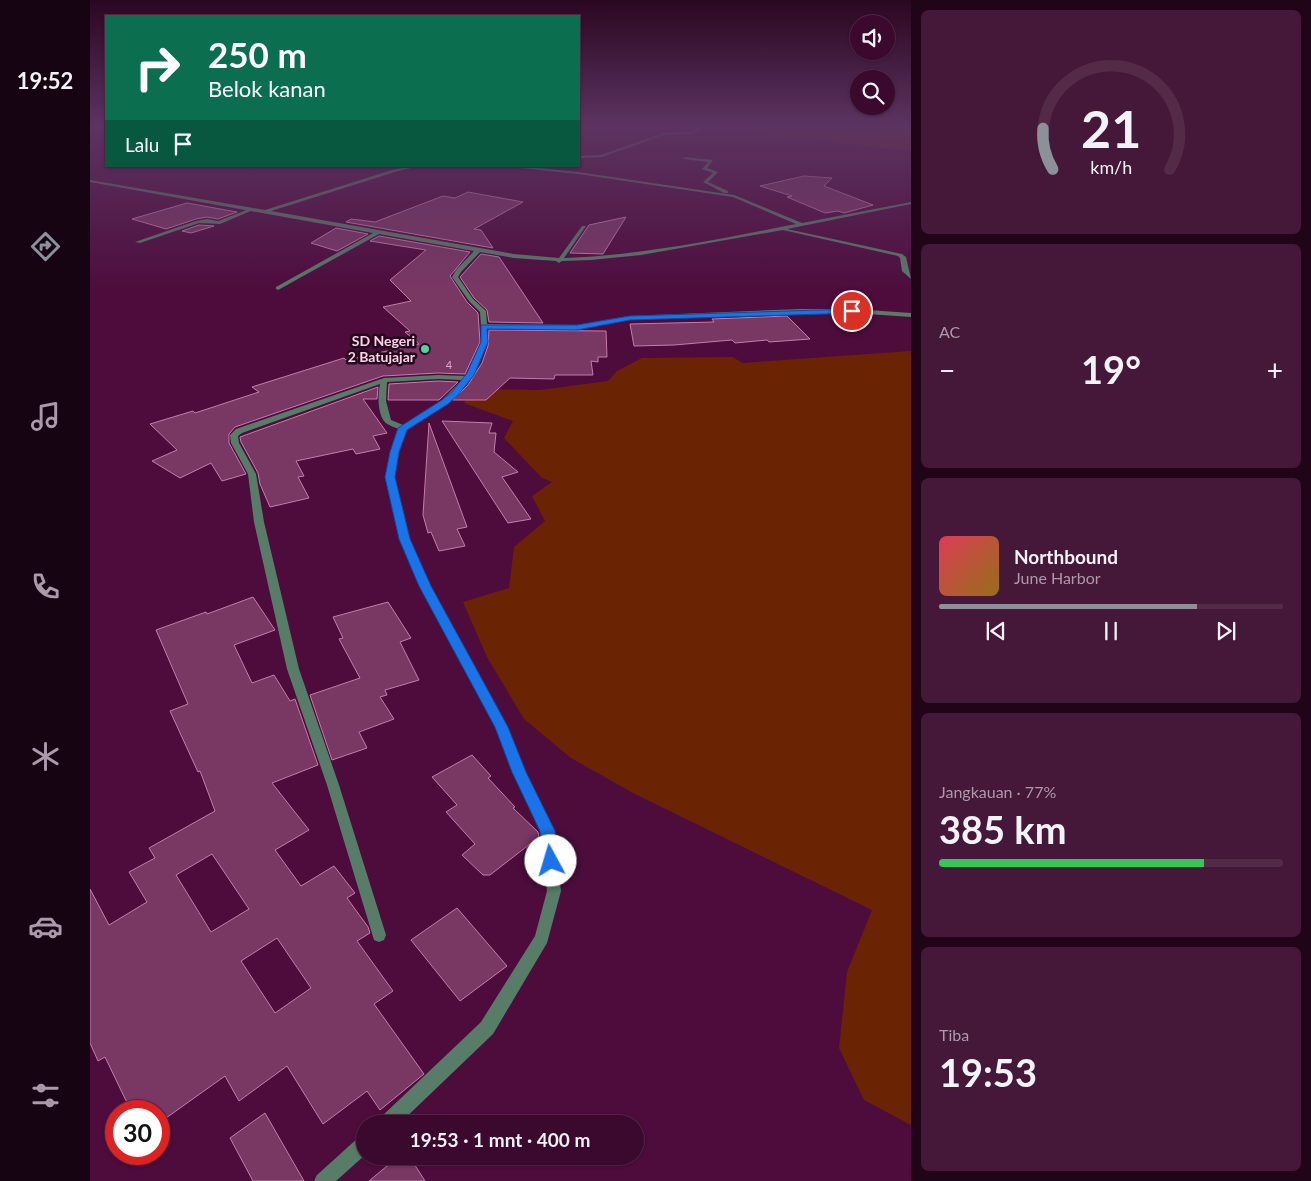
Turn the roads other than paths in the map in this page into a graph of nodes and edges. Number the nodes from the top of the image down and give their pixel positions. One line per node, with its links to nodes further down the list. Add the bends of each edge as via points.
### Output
1 (90, 181): 7 (street)
2 (366, 181): 8 (street)
3 (629, 181): 5 (street)
4 (706, 181): 5 (street)
5 (734, 196): 9 (street)
6 (911, 203): 9 (street)
7 (251, 210): 8 (street); 13 (street, via 218,223 198,222)
8 (264, 212): 12 (street)
9 (803, 225): 11 (street)
10 (584, 227): 15 (street)
11 (782, 229): 15 (street, via 620,257); 16 (street, via 900,255 905,271)
12 (378, 232): 14 (street); 17 (street)
13 (138, 242)
14 (479, 249): 15 (street); 19 (street, via 456,277 483,311)
15 (559, 261)
16 (911, 277)
17 (278, 288)
18 (911, 314): 19 (street, via 801,311 630,318 577,327)
19 (484, 326): 20 (street, via 484,342)
20 (468, 378): 21 (street); 22 (street, via 445,402)
21 (384, 380): 22 (street, via 383,412 388,421); 23 (street, via 238,431 234,438 252,474 259,522 293,669)
22 (403, 428): 24 (street, via 390,477 405,539 425,586 501,727 548,831 554,891 542,938 487,1028)
23 (379, 935)
24 (395, 1115)
25 (356, 1151): 26 (street)
26 (323, 1181)

